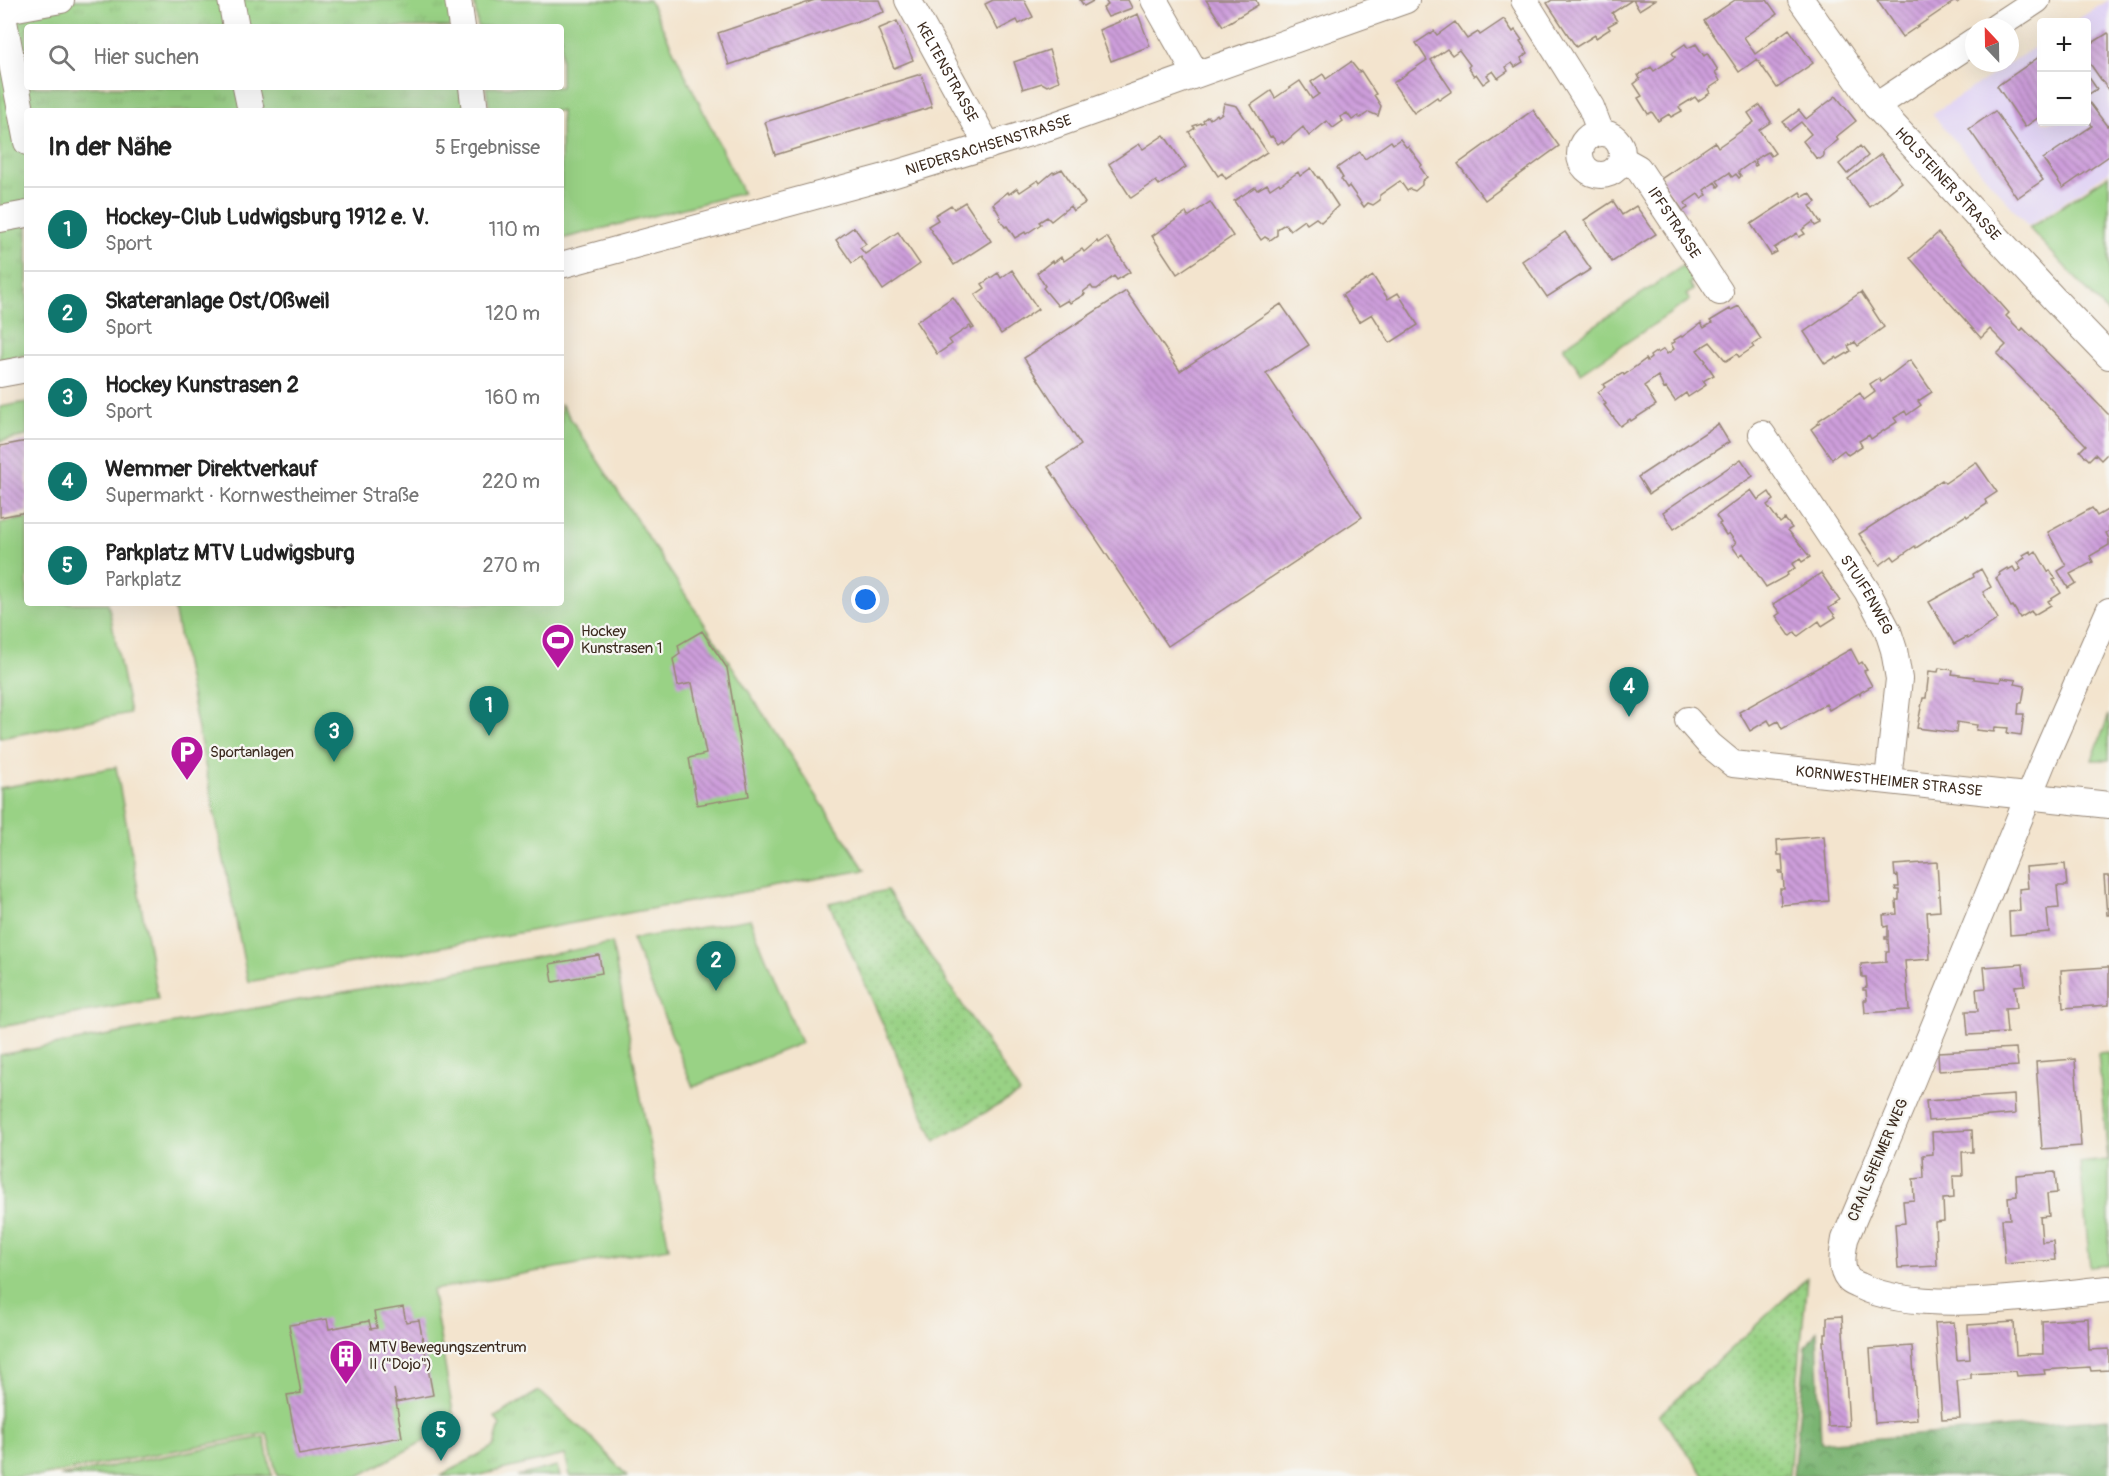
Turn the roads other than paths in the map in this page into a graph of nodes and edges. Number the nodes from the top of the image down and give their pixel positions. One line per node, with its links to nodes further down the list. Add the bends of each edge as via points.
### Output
1 (61, 0): 10 (street)
2 (231, 0): 12 (street)
3 (458, 0): 13 (street)
4 (908, 0): 23 (street, KELTENSTRASSE)
5 (1154, 0): 15 (street)
6 (1407, 0): 15 (street, NIEDERSACHSENSTRASSE)
7 (1524, 0): 22 (street, IPFSTRASSE, via 1591,107)
8 (1801, 0): 18 (street, HOLSTEINER STRASSE)
9 (2037, 0): 11 (street)
10 (1, 11): 21 (street)
11 (2010, 18)
12 (235, 24)
13 (462, 24)
14 (1965, 48): 18 (street)
15 (1196, 74): 23 (street, NIEDERSACHSENSTRASSE)
16 (247, 90): 19 (street)
17 (472, 90): 20 (street)
18 (1876, 106): 29 (street, HOLSTEINER STRASSE)
19 (250, 108)
20 (476, 108)
21 (24, 127)
22 (1601, 133): 24 (street, IPFSTRASSE, via 1620,143); 24 (street, via 1587,138 1582,145 1580,155 1588,171 1604,175 1619,167)
23 (988, 146): 27 (street, NIEDERSACHSENSTRASSE)
24 (1622, 159): 28 (street, IPFSTRASSE, via 1638,168)
25 (24, 215): 26 (street)
26 (0, 219)
27 (564, 264)
28 (1720, 292)
29 (2109, 356)
30 (24, 370): 31 (street)
31 (0, 374)
32 (1762, 434): 35 (street, STUIFENWEG, via 1867,591 1888,632 1899,679)
33 (2109, 611): 36 (street, CRAILSHEIMER WEG)
34 (1688, 720): 35 (street, KORNWESTHEIMER STRASSE, via 1733,764)
35 (1888, 780): 36 (street, KORNWESTHEIMER STRASSE)
36 (2028, 796): 37 (street, KORNWESTHEIMER STRASSE); 38 (street, CRAILSHEIMER WEG, via 1845,1239 1844,1270 1849,1281 1870,1291 1919,1300 1983,1301)
37 (2109, 805)
38 (2109, 1289)

